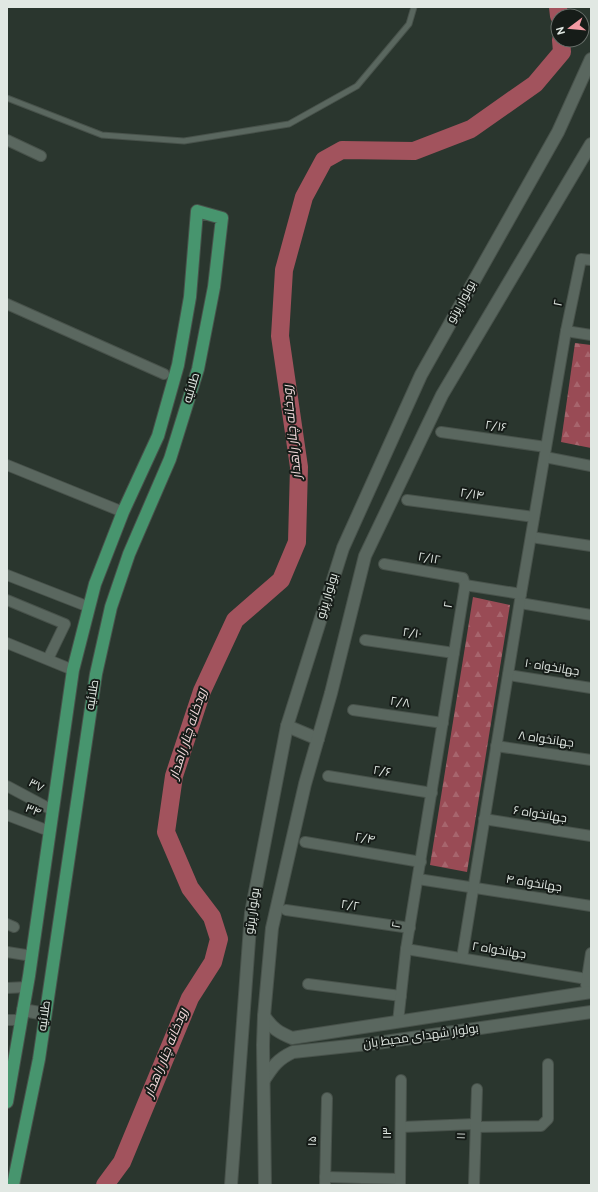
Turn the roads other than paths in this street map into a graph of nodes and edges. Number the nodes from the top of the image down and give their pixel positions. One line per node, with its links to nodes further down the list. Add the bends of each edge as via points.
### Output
1 (414, 7): 3 (lane, via 409,24 357,86 289,124 184,141 102,135)
2 (591, 59): 37 (main road, بولوار پرتو, via 558,132 418,382 343,548)
3 (7, 98)
4 (7, 140): 6 (street)
5 (591, 144): 38 (main road, بولوار پرتو, via 442,395 365,556)
6 (41, 156)
7 (586, 260): 9 (street, ۲)
8 (7, 304): 11 (street)
9 (566, 331): 10 (street); 13 (street, ۲)
10 (591, 335)
11 (164, 374)
12 (441, 432): 13 (street, ۲/۱۶)
13 (546, 452): 15 (street, ۲/۱۶); 18 (street, ۲)
14 (7, 466): 17 (street)
15 (591, 466)
16 (407, 500): 18 (street, ۲/۱۴)
17 (123, 512): 26 (main road, طلائیه, via 95,584); 68 (main road, طلائیه, via 158,436 178,365 190,297 197,211 222,218 214,287 198,369 170,459 129,554 111,607 96,674)
18 (534, 517): 19 (street, ۲)
19 (531, 537): 20 (street); 24 (street, ۲)
20 (591, 546)
21 (384, 564): 23 (street, ۲/۱۲, via 463,578)
22 (7, 575): 26 (street)
23 (465, 585): 24 (street); 30 (street, ۲)
24 (520, 598): 27 (street); 33 (street, ۲)
25 (7, 600): 31 (street, via 65,624)
26 (89, 607): 32 (main road, طلائیه)
27 (591, 615)
28 (365, 640): 30 (street, ۲/۱۰)
29 (7, 643): 31 (street)
30 (454, 653): 36 (street, ۲)
31 (48, 659): 32 (street)
32 (73, 670): 44 (main road, طلائیه)
33 (508, 675): 34 (street, جهانخواه ۱۰); 39 (street, ۲)
34 (591, 688)
35 (353, 710): 36 (street, ۲/۸)
36 (443, 723): 43 (street, ۲)
37 (287, 726): 38 (main road); 87 (main road, بولوار پرتو, via 251,913)
38 (318, 739): 70 (main road, بولوار پرتو, via 272,928)
39 (496, 746): 40 (street, جهانخواه ۸); 46 (street, ۲)
40 (591, 760)
41 (328, 776): 43 (street, ۲/۶)
42 (7, 786): 44 (street, ۳۷)
43 (432, 793): 50 (street, ۲)
44 (52, 810): 47 (main road, طلائیه)
45 (7, 815): 47 (street, ۳۴)
46 (484, 819): 48 (street, جهانخواه ۶); 52 (street, ۲)
47 (49, 831): 59 (main road, طلائیه)
48 (591, 836)
49 (305, 842): 50 (street, ۲/۴)
50 (421, 862): 51 (street, ۲)
51 (418, 879): 52 (street, جهانخواه ۴); 55 (street, ۲)
52 (473, 888): 53 (street, جهانخواه ۴); 60 (street, ۲)
53 (591, 906)
54 (286, 910): 55 (street, ۲/۲)
55 (410, 928): 56 (street, ۲)
56 (406, 949): 60 (street, جهانخواه ۲); 66 (street, ۲)
57 (7, 952): 59 (street)
58 (591, 953): 61 (street)
59 (32, 956): 63 (main road, طلائیه)
60 (462, 958): 61 (street, جهانخواه ۲)
61 (587, 979): 65 (street)
62 (308, 984): 66 (street)
63 (27, 987): 64 (street); 69 (main road, طلائیه)
64 (7, 988)
65 (588, 992): 72 (main road, بولوار شهدای محیط بان)
66 (401, 996): 72 (street, ۲)
67 (591, 1012): 74 (main road, بولوار شهدای محیط بان)
68 (45, 1014): 69 (main road); 86 (main road, طلائیه, via 39,1059)
69 (23, 1015): 71 (street); 75 (main road, طلائیه)
70 (264, 1016): 73 (main road, via 273,1028); 78 (main road, بولوار پرتو)
71 (7, 1020)
72 (398, 1022): 73 (main road, بولوار شهدای محیط بان, via 292,1038)
73 (288, 1036): 74 (main road, via 283,1042 284,1049)
74 (290, 1054): 78 (main road, بولوار شهدای محیط بان, via 273,1066)
75 (11, 1061): 81 (main road, طلائیه)
76 (548, 1064): 82 (street, via 548,1119 540,1126)
77 (401, 1080): 83 (street, ۱۳)
78 (264, 1081): 88 (main road, بولوار پرتو)
79 (477, 1089): 82 (street, ۱۱)
80 (327, 1098): 84 (street, ۱۵)
81 (7, 1102)
82 (475, 1126): 83 (street); 89 (street, ۱۱)
83 (401, 1127): 85 (street, ۱۳)
84 (325, 1181): 85 (street)
85 (400, 1182)
86 (13, 1185)
87 (230, 1185)
88 (265, 1185)
89 (474, 1185)

